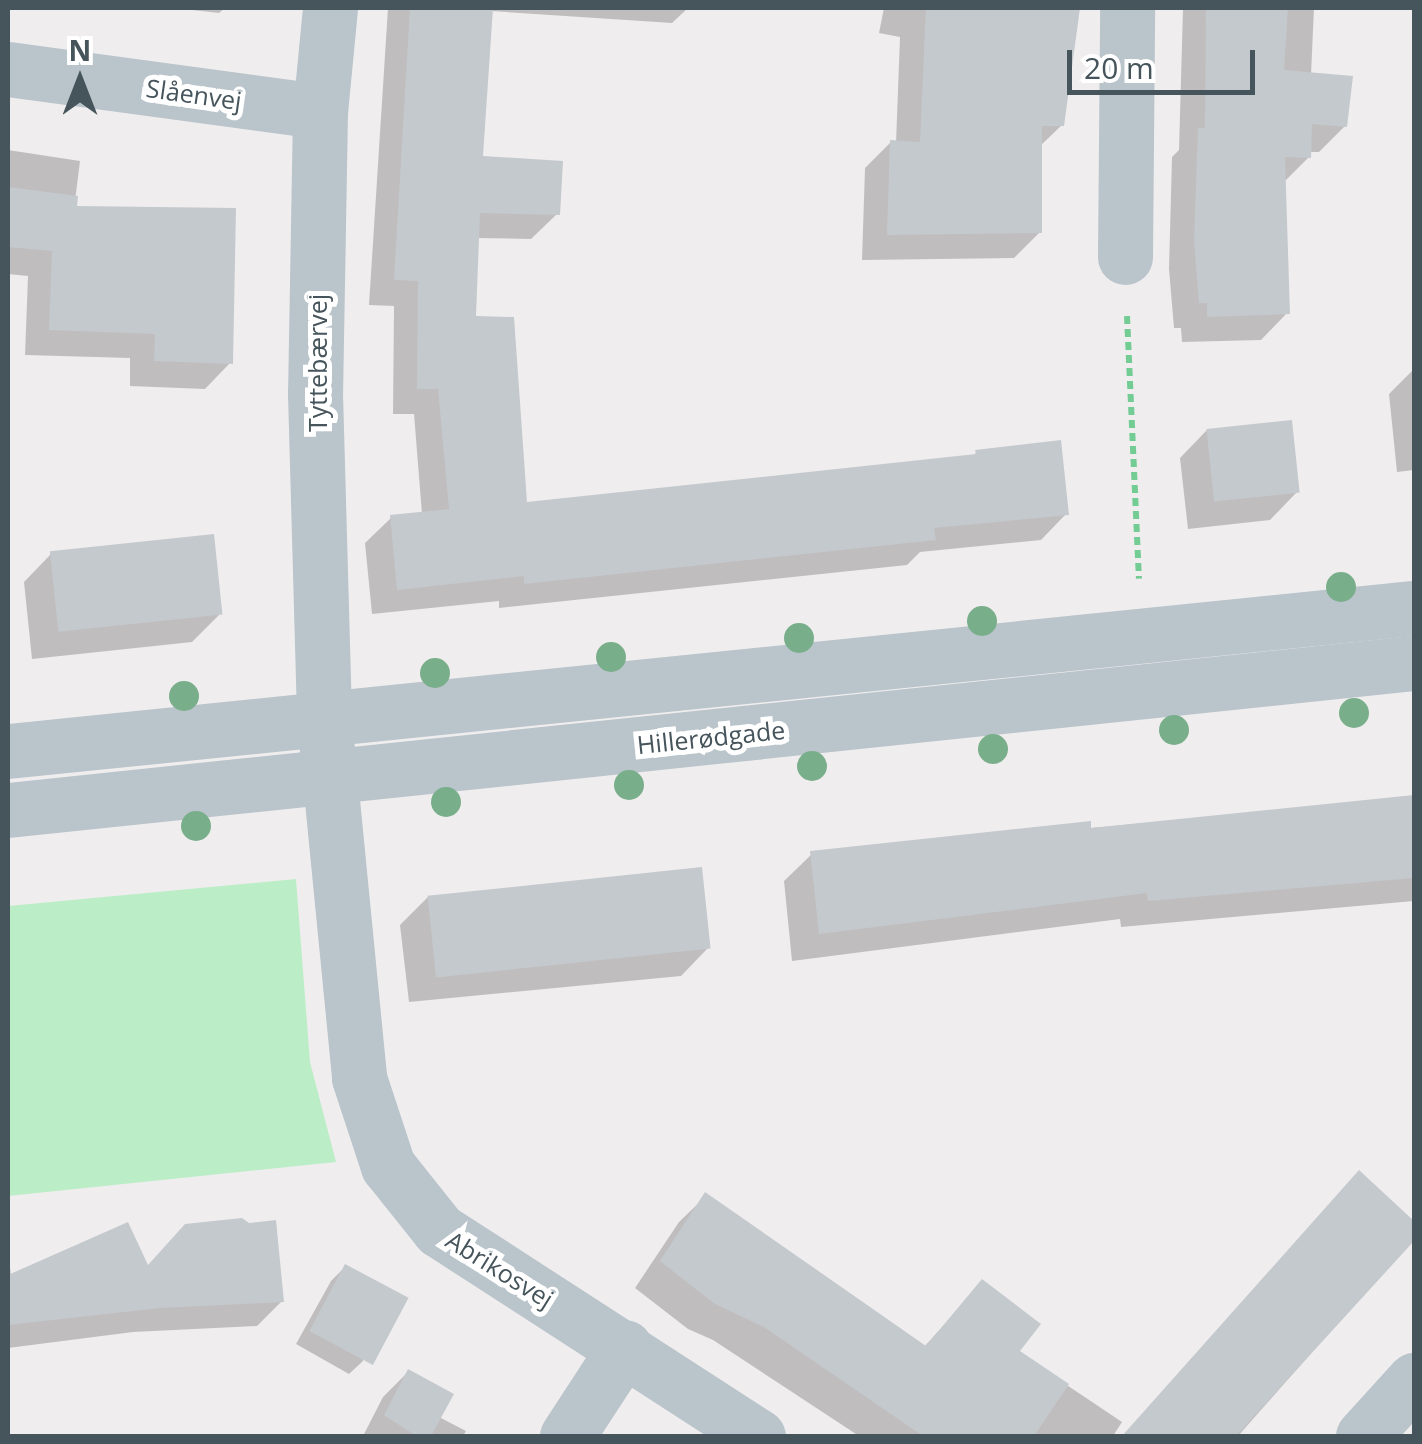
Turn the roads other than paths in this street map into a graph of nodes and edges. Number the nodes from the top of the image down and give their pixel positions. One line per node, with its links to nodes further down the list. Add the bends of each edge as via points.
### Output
1 (330, 8): 4 (street, Tyttebærvej)
2 (1127, 8): 5 (street)
3 (8, 68): 4 (street, Slåenvej)
4 (320, 110): 8 (street, Tyttebærvej, via 314,394)
5 (1125, 257)
6 (1414, 608): 8 (street)
7 (1414, 663): 10 (street, Hillerødgade)
8 (324, 719): 9 (street); 10 (street, Abrikosvej)
9 (8, 751)
10 (330, 777): 11 (street, Hillerødgade); 12 (street, Abrikosvej, via 359,1078 388,1166 438,1230)
11 (8, 810)
12 (625, 1347): 14 (street); 15 (street, Abrikosvej)
13 (1414, 1380): 16 (street)
14 (567, 1436)
15 (758, 1436)
16 (1363, 1436)

